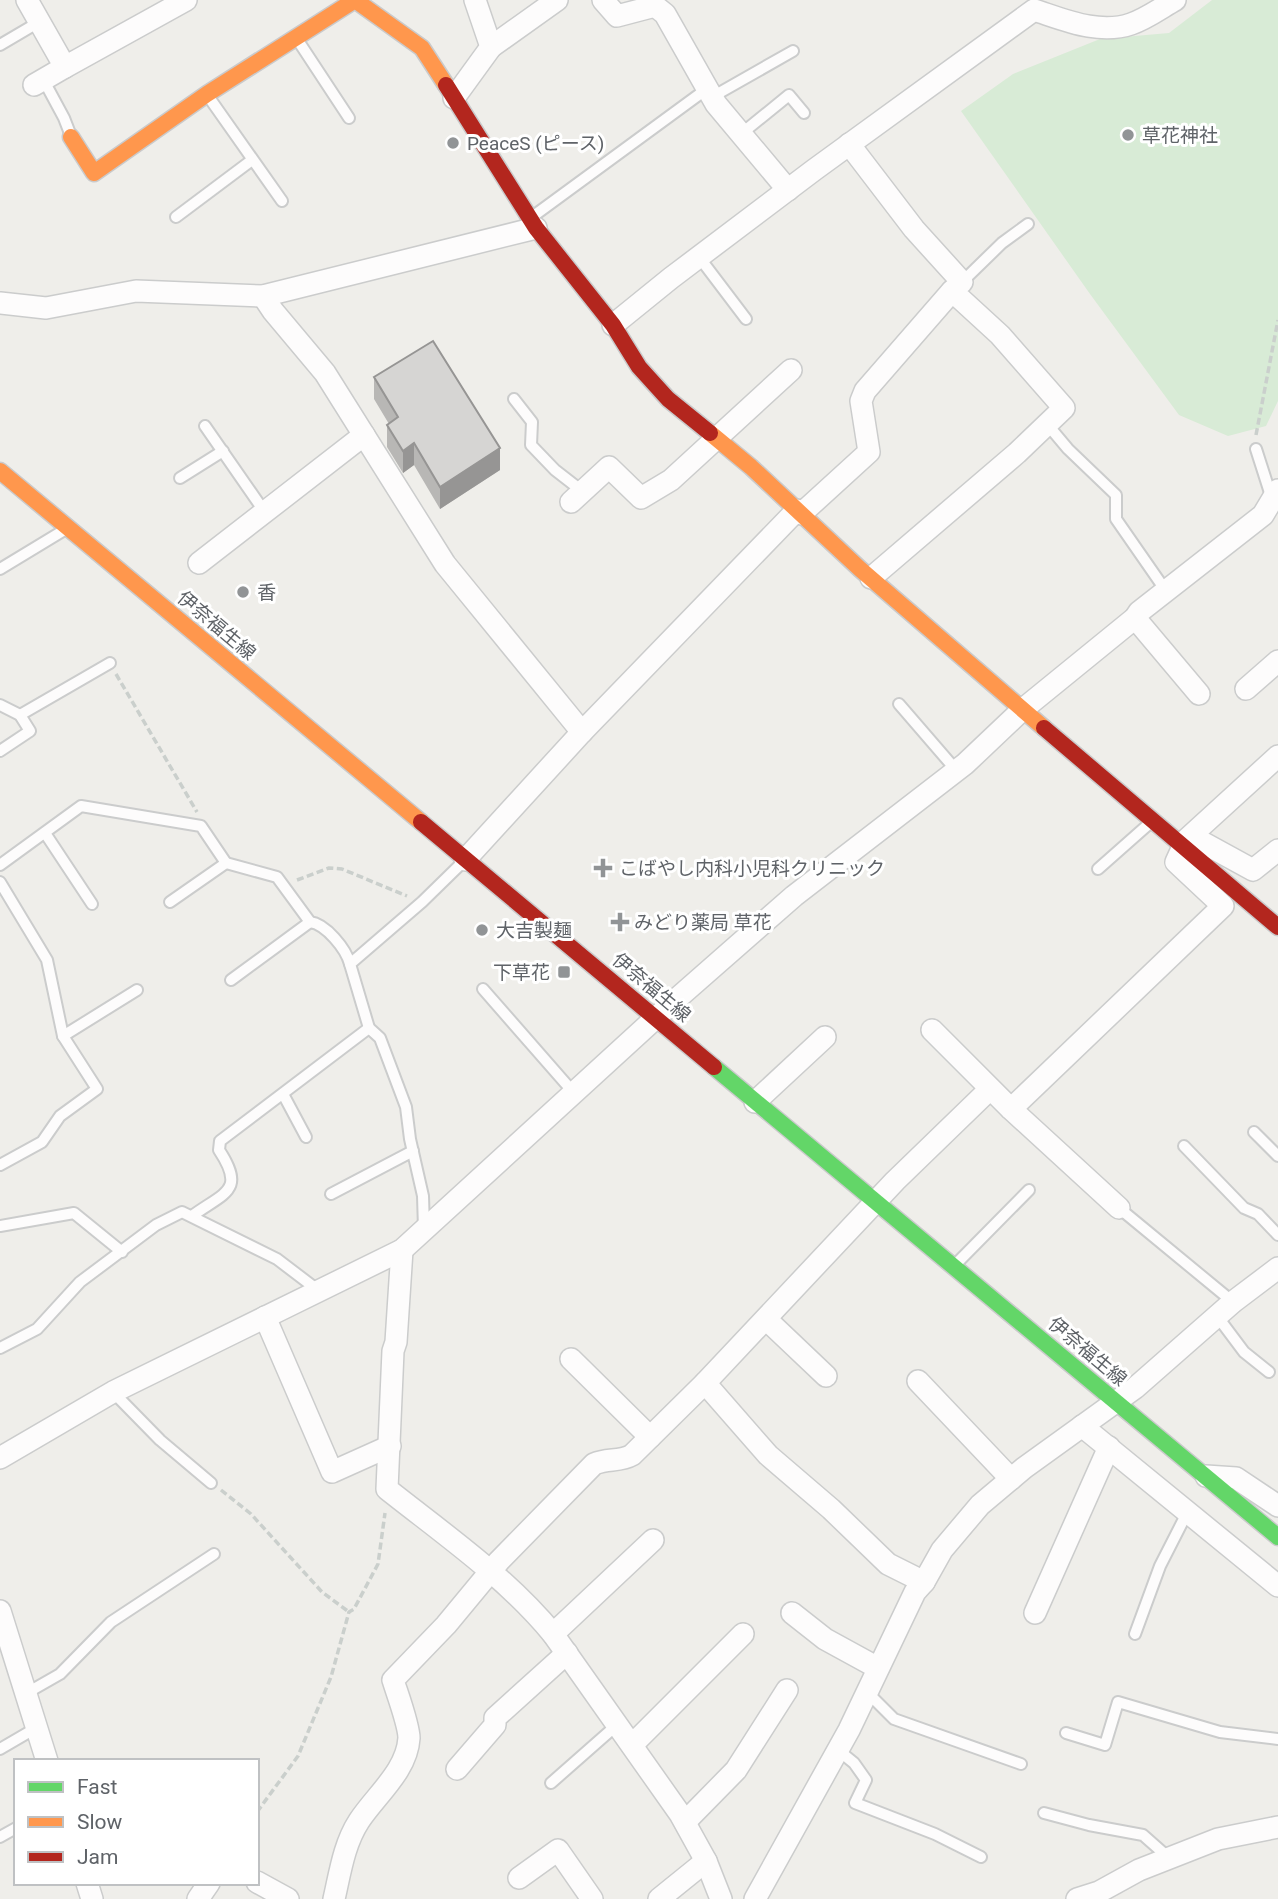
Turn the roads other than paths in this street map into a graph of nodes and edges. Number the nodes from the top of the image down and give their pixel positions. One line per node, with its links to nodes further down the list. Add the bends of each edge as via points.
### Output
1 (27, 0): 7 (street)
2 (186, 0): 12 (street)
3 (475, 0): 10 (street)
4 (557, 0): 10 (street)
5 (603, 0): 14 (street, via 617,16 655,6 660,9)
6 (1175, 0): 21 (street, via 1120,27 1100,28 1034,10)
7 (39, 22): 9 (lane); 12 (street)
8 (297, 39): 15 (street); 16 (street, via 355,0 422,48); 18 (lane)
9 (0, 45)
10 (491, 47): 16 (street)
11 (793, 51): 14 (lane)
12 (65, 67): 13 (street)
13 (39, 82): 20 (lane, via 64,118)
14 (710, 93): 19 (street); 26 (lane)
15 (207, 94): 20 (street, via 94,173); 22 (lane)
16 (454, 97): 26 (street)
17 (804, 113): 19 (lane, via 789,95)
18 (349, 118)
19 (741, 134): 23 (street)
20 (71, 137)
21 (849, 144): 23 (street); 29 (street)
22 (252, 160): 24 (lane); 25 (lane)
23 (788, 190): 28 (street)
24 (282, 201)
25 (176, 217)
26 (533, 223): 30 (street); 33 (street)
27 (1028, 224): 29 (lane)
28 (699, 257): 32 (lane); 33 (street)
29 (956, 287): 36 (street, via 1064,408); 47 (street, via 865,391 861,401 869,452)
30 (263, 296): 31 (street, via 136,290 46,308); 38 (street, via 325,373)
31 (0, 303)
32 (746, 318)
33 (613, 326): 39 (street, via 639,367)
34 (791, 370): 39 (street)
35 (514, 398): 44 (lane, via 532,422 531,445)
36 (1047, 424): 51 (street); 52 (lane, via 1116,495 1116,519)
37 (205, 426): 41 (lane)
38 (364, 435): 46 (street); 62 (street, via 445,564)
39 (714, 439): 44 (street, via 671,480 641,498 609,467); 47 (street)
40 (1256, 449): 45 (lane)
41 (223, 451): 43 (lane); 46 (lane)
42 (0, 471): 48 (street, 伊奈福生線)
43 (180, 478)
44 (576, 497)
45 (1274, 501): 52 (street)
46 (264, 511): 49 (street)
47 (799, 512): 51 (street); 62 (street)
48 (68, 528): 50 (lane); 70 (street, 伊奈福生線)
49 (200, 563)
50 (0, 569)
51 (871, 578): 60 (street)
52 (1166, 590): 53 (street)
53 (1135, 618): 57 (street); 60 (street)
54 (1278, 661): 56 (street)
55 (110, 663): 61 (lane)
56 (1246, 689)
57 (1199, 694)
58 (899, 704): 65 (lane)
59 (0, 705): 61 (lane)
60 (1022, 710): 65 (street); 66 (street)
61 (20, 715): 63 (lane, via 30,731)
62 (582, 732): 70 (street)
63 (0, 751)
64 (1278, 756): 68 (street, via 1186,840)
65 (956, 771): 83 (street, via 794,896)
66 (1152, 821): 68 (street); 73 (lane)
67 (45, 833): 71 (lane, via 81,806 201,826); 72 (lane); 76 (lane)
68 (1184, 847): 69 (street, via 1200,841 1254,870); 78 (street); 92 (street, via 1176,862 1223,906)
69 (1278, 850)
70 (465, 860): 79 (lane); 83 (street, 伊奈福生線)
71 (226, 863): 75 (lane); 77 (lane, via 277,877)
72 (0, 865)
73 (1098, 869)
74 (0, 882): 86 (lane, via 47,960)
75 (170, 902)
76 (92, 904)
77 (310, 922): 79 (lane, via 326,930); 80 (lane)
78 (1278, 927)
79 (349, 964): 84 (lane)
80 (231, 980)
81 (483, 989): 89 (lane)
82 (137, 990): 86 (lane)
83 (656, 1017): 89 (street); 91 (street, 伊奈福生線)
84 (369, 1028): 90 (lane); 96 (lane, via 380,1038 406,1107)
85 (932, 1030): 88 (street)
86 (63, 1036): 98 (lane, via 97,1089 60,1116 42,1142)
87 (825, 1037): 91 (street)
88 (990, 1089): 92 (street); 101 (street)
89 (574, 1093): 105 (street)
90 (283, 1094): 94 (lane); 103 (lane, via 220,1141 219,1150 231,1167 229,1189)
91 (755, 1101): 101 (street, 伊奈福生線)
92 (1011, 1109): 102 (street)
93 (1254, 1132): 97 (lane)
94 (306, 1137)
95 (1184, 1146): 106 (lane, via 1244,1208 1258,1214)
96 (413, 1151): 100 (lane); 105 (lane, via 423,1196)
97 (1278, 1156)
98 (0, 1165)
99 (1029, 1190): 109 (lane)
100 (331, 1194)
101 (876, 1202): 109 (street, 伊奈福生線); 114 (street)
102 (1119, 1208): 112 (lane)
103 (192, 1216): 108 (lane, via 182,1212 173,1216); 111 (lane, via 277,1259)
104 (0, 1226): 108 (lane, via 74,1213)
105 (424, 1231): 107 (street)
106 (1278, 1235)
107 (402, 1250): 111 (street); 125 (street)
108 (122, 1252): 115 (lane, via 69,1291 37,1329)
109 (954, 1266): 122 (street, 伊奈福生線)
110 (1278, 1268): 112 (street)
111 (319, 1292): 113 (street)
112 (1225, 1309): 117 (lane, via 1244,1352); 122 (street)
113 (265, 1317): 121 (street); 125 (street, via 331,1472)
114 (766, 1319): 118 (street); 120 (street)
115 (0, 1348)
116 (571, 1359): 124 (street)
117 (1269, 1372)
118 (826, 1376)
119 (918, 1381): 129 (street)
120 (705, 1383): 124 (street); 137 (street, via 768,1455 888,1564)
121 (113, 1392): 127 (street); 130 (lane)
122 (1116, 1403): 123 (street); 128 (street, 伊奈福生線)
123 (1082, 1426): 126 (street); 129 (street)
124 (650, 1437): 136 (street, via 624,1459 594,1464)
125 (390, 1446): 136 (street, via 387,1489)
126 (1109, 1447): 132 (street); 140 (street)
127 (0, 1458)
128 (1206, 1476): 131 (street, via 1236,1478); 133 (street, 伊奈福生線)
129 (1011, 1479): 137 (street, via 980,1505 942,1550)
130 (211, 1483)
131 (1278, 1506)
132 (1188, 1511): 138 (street); 144 (lane, via 1160,1566)
133 (1278, 1536)
134 (653, 1540): 142 (street)
135 (214, 1554): 149 (lane, via 111,1622 60,1674)
136 (491, 1570): 142 (street); 171 (street, via 393,1680 409,1736 403,1759 348,1843)
137 (924, 1582): 146 (street)
138 (1278, 1586)
139 (792, 1613): 146 (street, via 825,1639)
140 (1035, 1613)
141 (1, 1617): 149 (street)
142 (553, 1634): 145 (street)
143 (743, 1634): 154 (street)
144 (1135, 1634)
145 (567, 1653): 150 (street); 159 (street, via 495,1718 495,1725)
146 (878, 1668): 148 (street)
147 (787, 1690): 162 (street, via 736,1770)
148 (867, 1692): 156 (street); 158 (lane, via 894,1719)
149 (26, 1694): 151 (street)
150 (618, 1724): 154 (street); 160 (lane)
151 (36, 1728): 155 (lane); 157 (street)
152 (1066, 1733): 153 (lane, via 1105,1745 1118,1702 1220,1732)
153 (1278, 1739)
154 (632, 1745): 162 (street)
155 (0, 1749)
156 (838, 1751): 164 (lane, via 866,1780 855,1803); 175 (street)
157 (46, 1759)
158 (1021, 1764)
159 (457, 1769)
160 (551, 1783)
161 (1044, 1813): 165 (lane, via 1143,1835)
162 (685, 1822): 166 (street)
163 (1278, 1827): 165 (street, via 1218,1839)
164 (981, 1857)
165 (1169, 1858): 169 (street)
166 (706, 1861): 173 (street); 174 (street)
167 (519, 1878): 172 (street, via 558,1850)
168 (259, 1883): 170 (street)
169 (1081, 1898)
170 (288, 1899)
171 (334, 1899)
172 (592, 1899)
173 (659, 1899)
174 (721, 1899)
175 (755, 1899)

